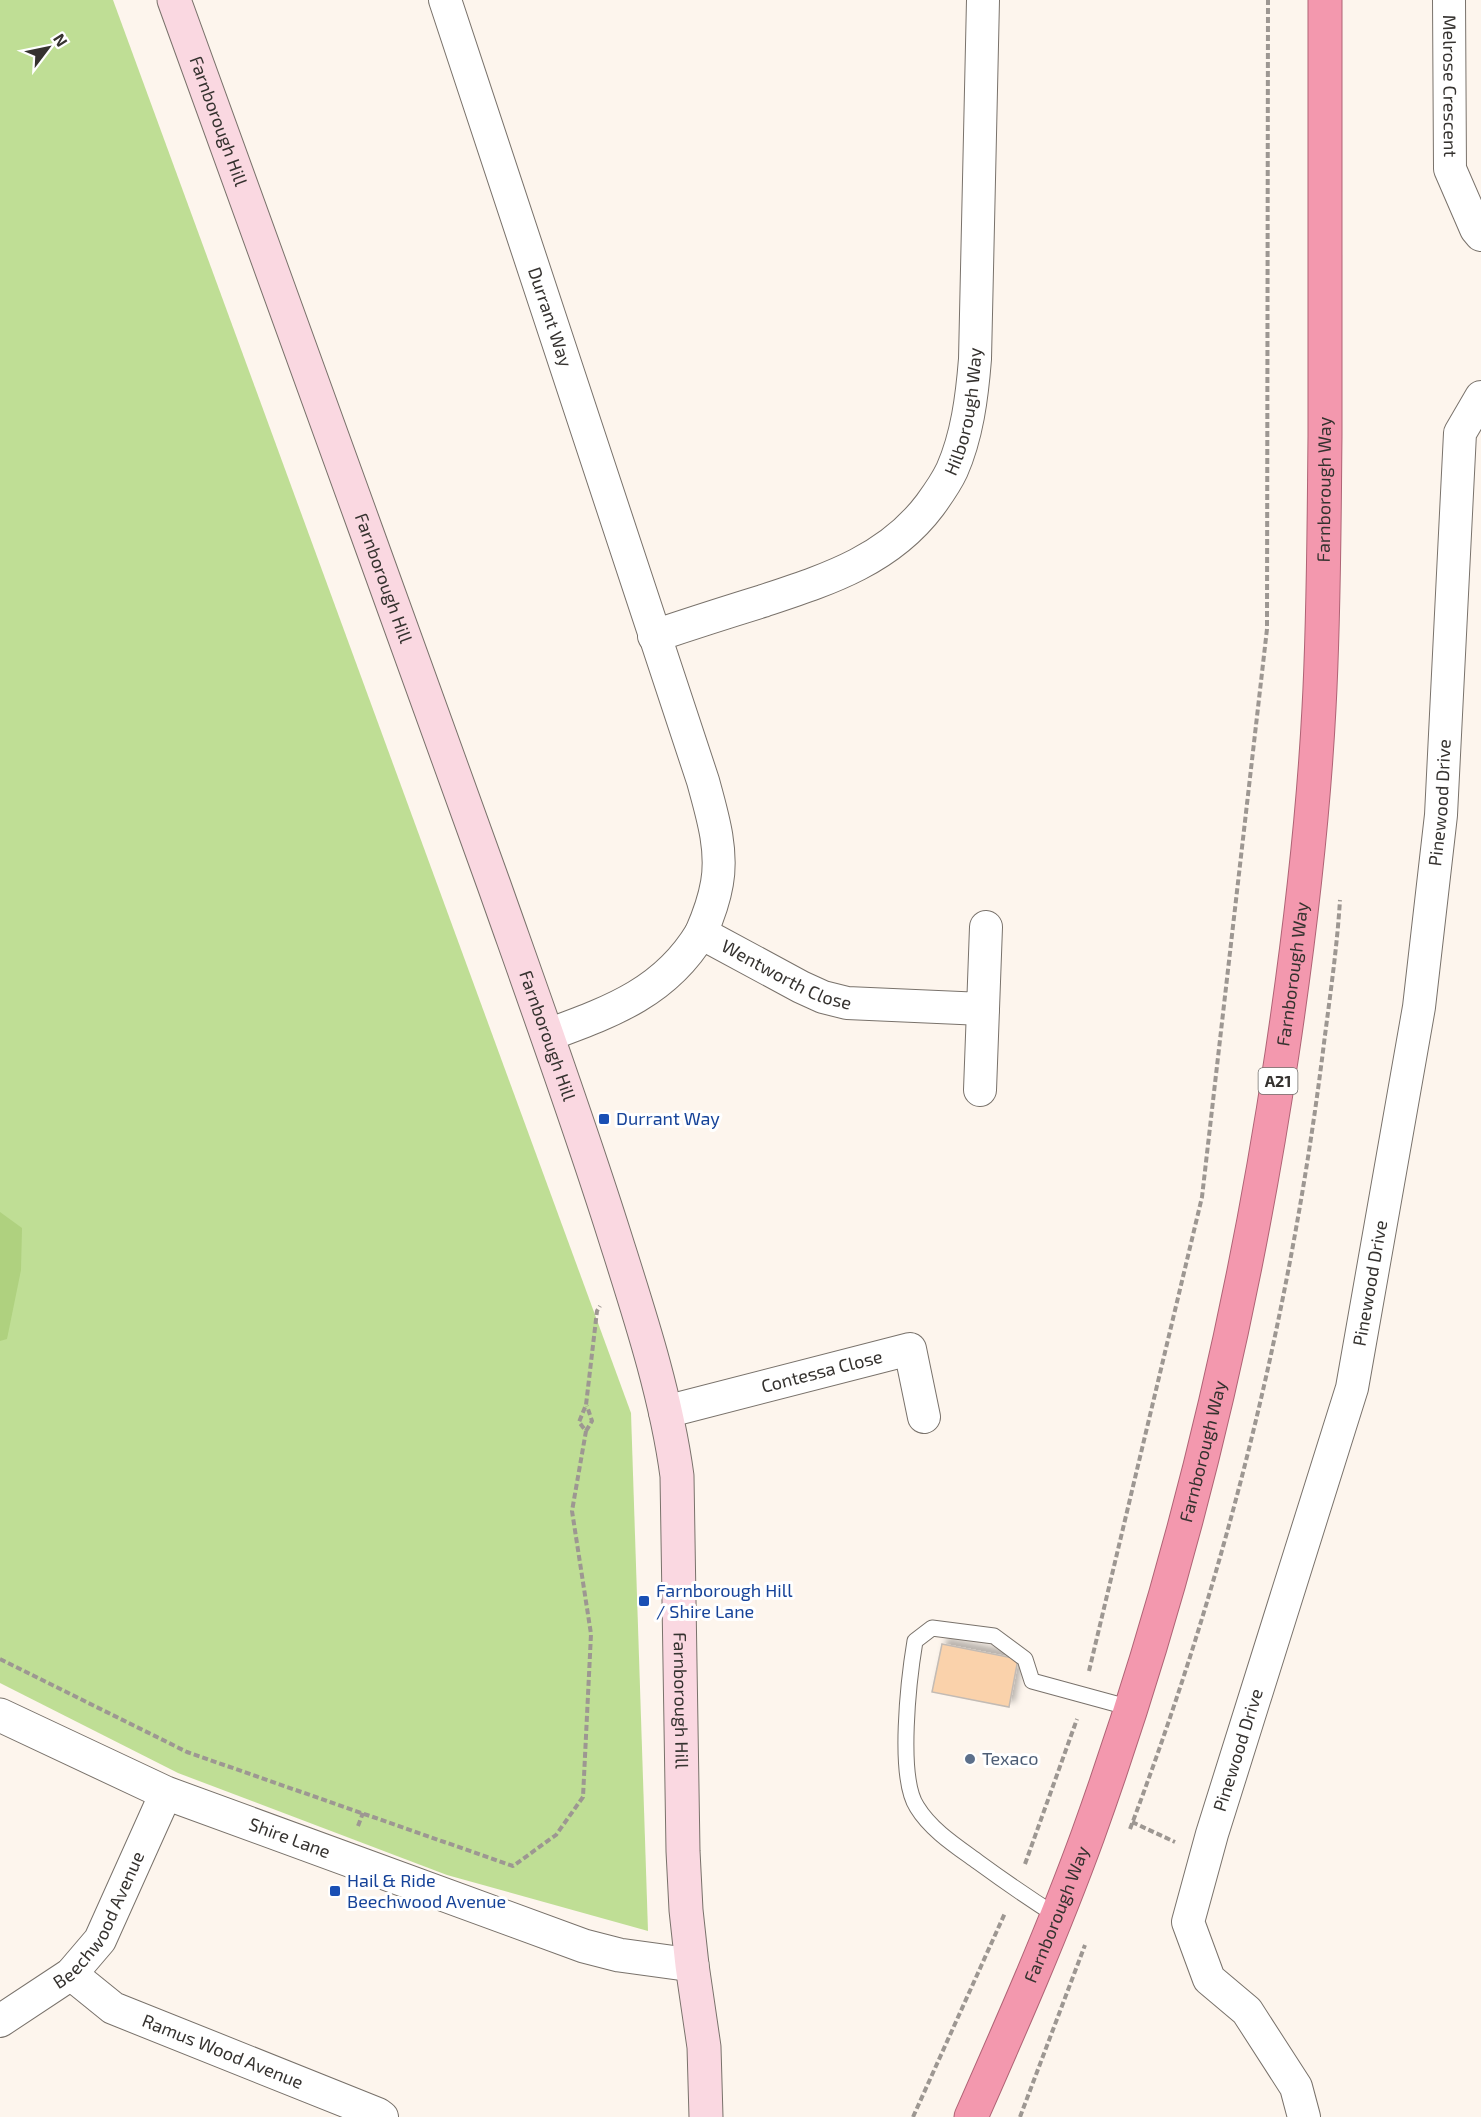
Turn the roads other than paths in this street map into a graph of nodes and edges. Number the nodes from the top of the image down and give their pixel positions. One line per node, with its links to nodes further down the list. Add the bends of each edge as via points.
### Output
1 (174, 0): 12 (main road, Farnborough Hill)
2 (444, 0): 8 (street, Durrant Way)
3 (983, 0): 8 (street, Hilborough Way, via 975,359 968,420 951,471 923,514 867,561 814,584)
4 (1325, 0): 16 (highway, Farnborough Way / A21, via 1323,624 1303,898 1264,1170 1228,1351 1185,1530)
5 (1449, 0): 6 (street, Melrose Crescent, via 1450,169)
6 (1481, 235)
7 (1481, 397): 26 (street, Pinewood Drive, via 1460,433 1441,815 1419,1007 1352,1388 1188,1922 1209,1979 1247,2011 1296,2087)
8 (654, 636): 10 (street, Durrant Way, via 703,781 716,836 718,882)
9 (986, 927): 11 (street)
10 (701, 933): 11 (street, Wentworth Close, via 801,987 847,1003); 12 (street, Wentworth Close, via 672,971 648,990)
11 (983, 1009): 13 (street)
12 (548, 1035): 14 (main road, Farnborough Hill, via 623,1263)
13 (980, 1090)
14 (665, 1412): 15 (street, Contessa Close, via 910,1349); 20 (main road, Farnborough Hill, via 677,1476 683,1851)
15 (924, 1417)
16 (1131, 1708): 19 (highway, Farnborough Way / A21); 19 (lane, via 1032,1681 1025,1659 993,1636 932,1628 915,1641 908,1679 906,1755 908,1787 916,1807 954,1845)
17 (0, 1715): 18 (street, Shire Lane)
18 (166, 1793): 20 (street, Shire Lane, via 584,1946); 21 (street, Beechwood Avenue, via 100,1940)
19 (1057, 1916): 25 (highway, Farnborough Way / A21)
20 (692, 1965): 24 (main road, Farnborough Hill, via 704,2047)
21 (71, 1974): 22 (street, Beechwood Avenue); 23 (street, Ramus Wood Avenue, via 114,2008)
22 (0, 2021)
23 (382, 2117)
24 (706, 2117)
25 (971, 2117)
26 (1304, 2117)

